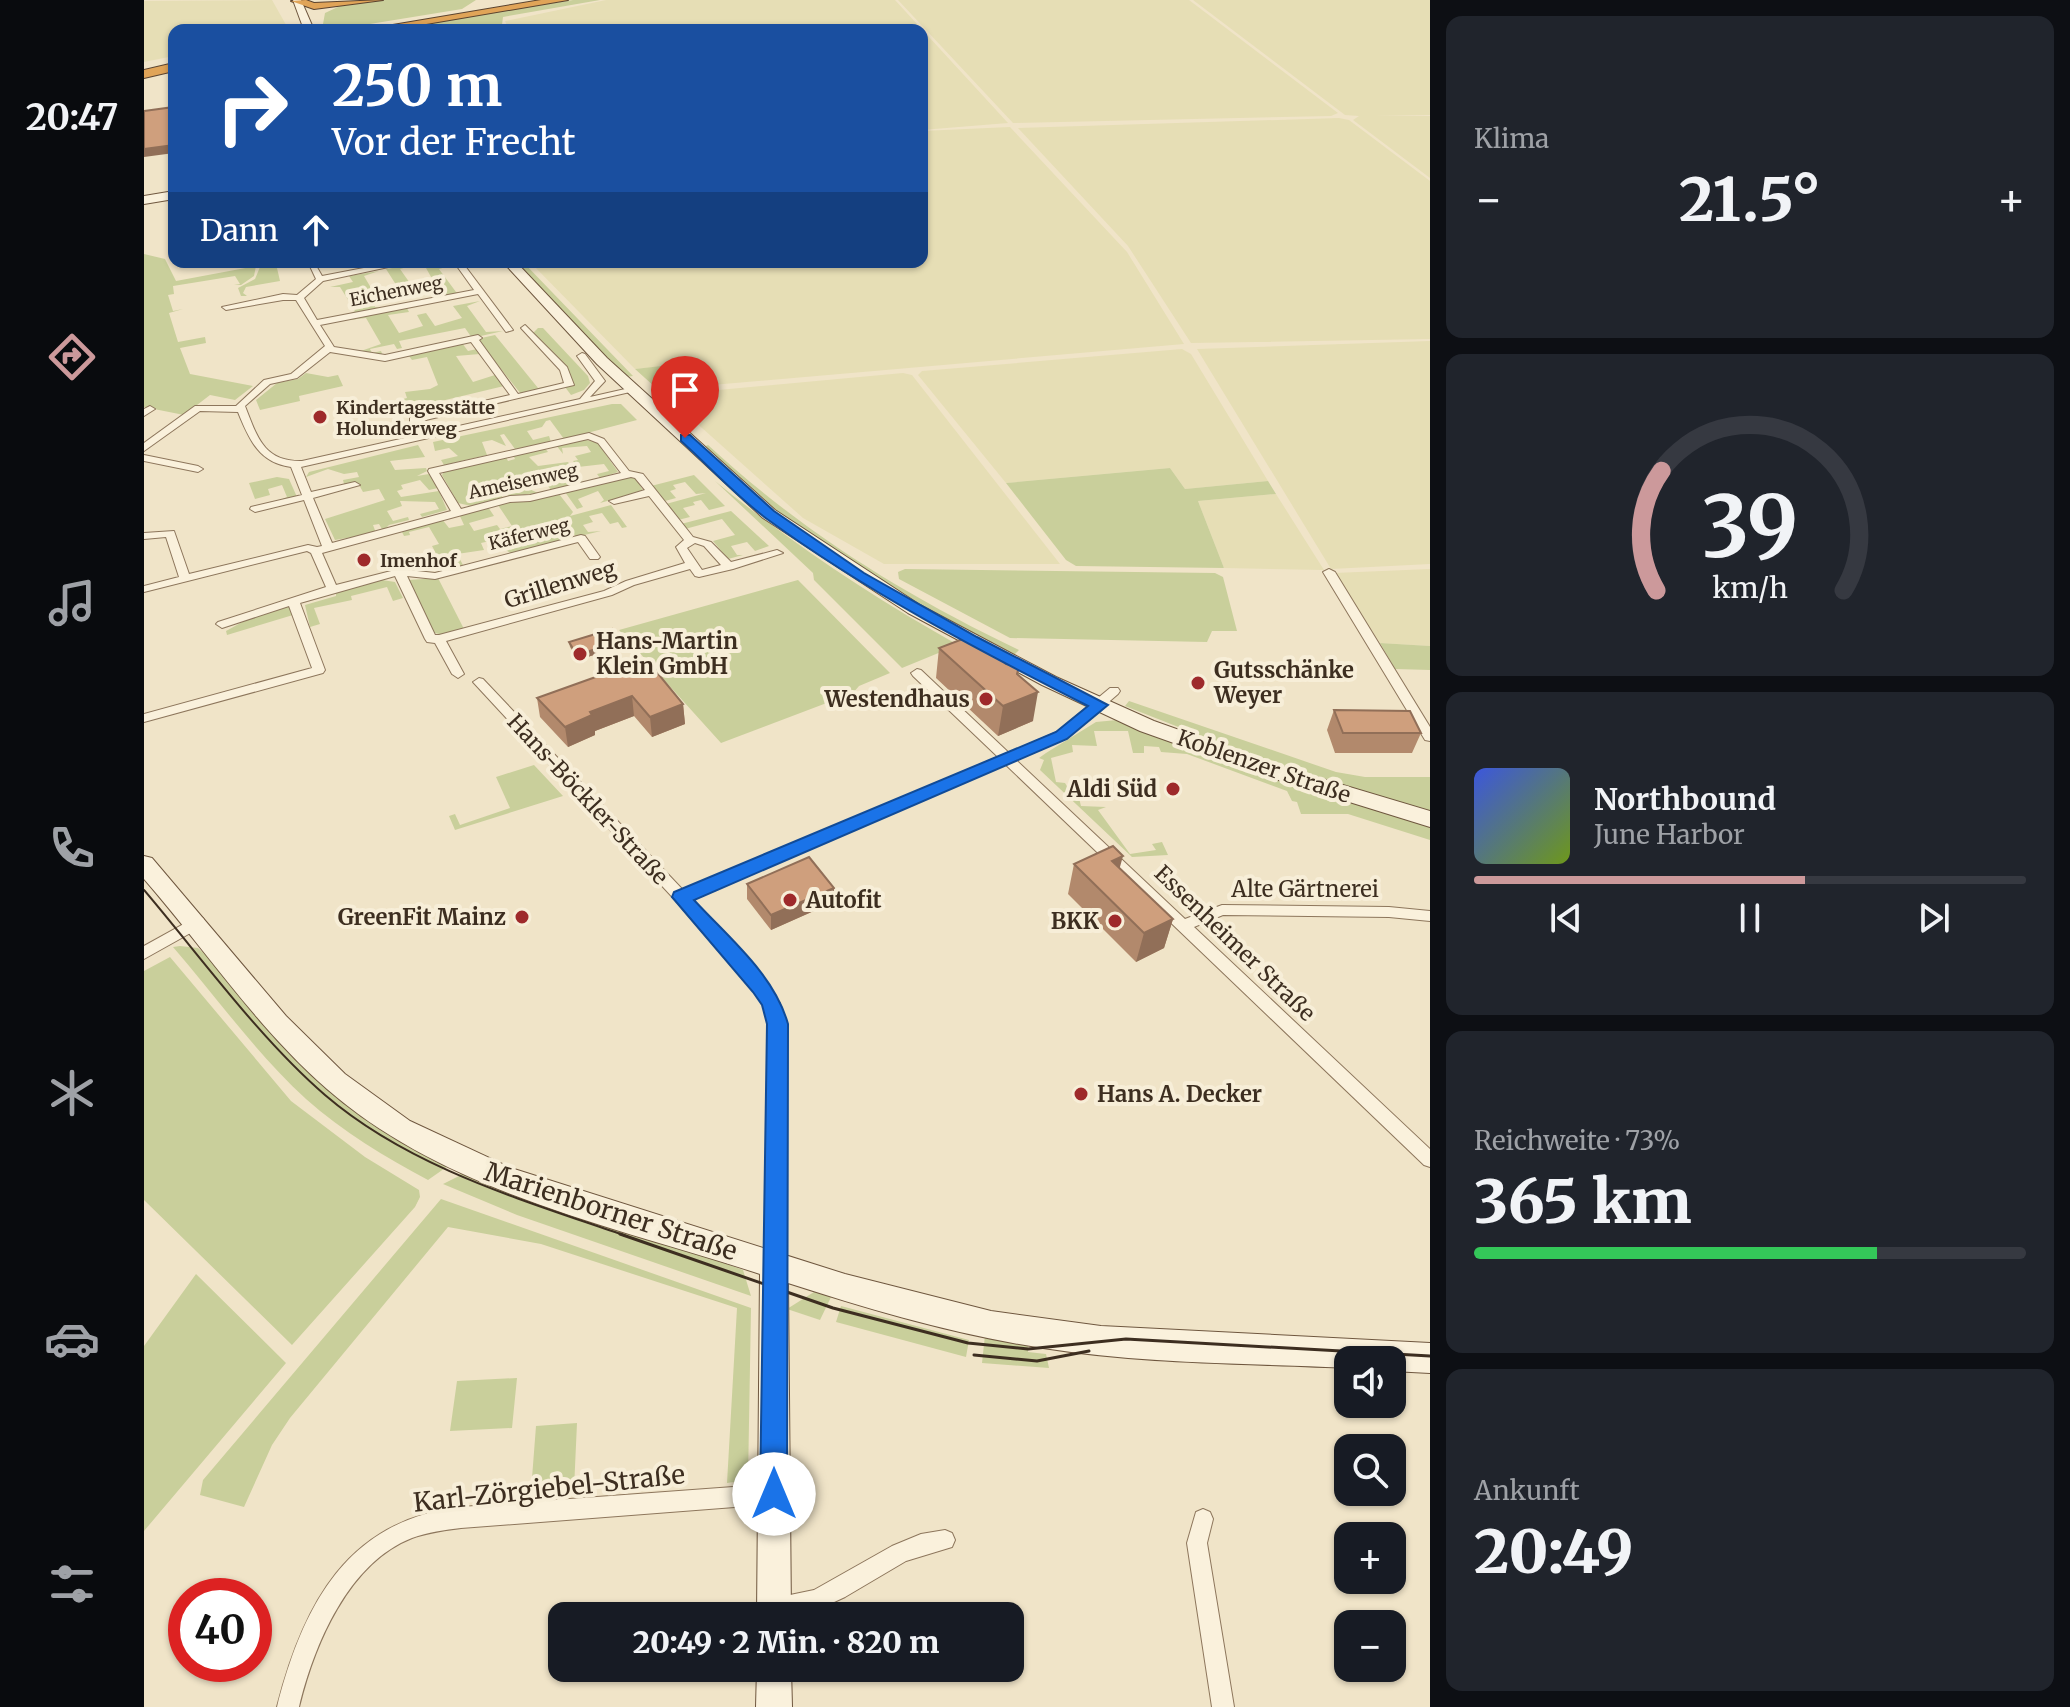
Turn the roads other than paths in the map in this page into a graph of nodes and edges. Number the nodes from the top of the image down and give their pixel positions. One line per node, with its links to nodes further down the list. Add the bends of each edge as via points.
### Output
1 (357, 0): 7 (highway)
2 (377, 0): 7 (highway)
3 (479, 0): 8 (highway, via 472,7)
4 (543, 0): 8 (highway)
5 (562, 0): 12 (highway)
6 (305, 3): 7 (highway); 9 (main road)
7 (337, 3): 10 (highway, via 319,11)
8 (434, 16): 11 (highway)
9 (313, 24)
10 (315, 24)
11 (388, 24)
12 (408, 24)
13 (168, 68): 14 (highway)
14 (144, 75): 15 (highway)
15 (168, 78)
16 (168, 196): 17 (main road)
17 (144, 200)
18 (314, 268): 23 (street)
19 (377, 268): 23 (street)
20 (463, 268): 24 (street)
21 (501, 268): 31 (main road)
22 (514, 268): 32 (main road)
23 (320, 279): 25 (street)
24 (480, 291): 27 (street, Eichenweg); 29 (street)
25 (299, 298): 26 (street); 27 (street)
26 (226, 307)
27 (316, 323): 30 (street)
28 (525, 328): 33 (street, via 564,369 569,385)
29 (509, 330)
30 (329, 349): 33 (street, via 385,358 475,338); 35 (street, via 294,376 267,382 242,402)
31 (582, 356): 32 (main road); 34 (street, via 600,381)
32 (627, 392): 34 (street); 66 (main road, via 690,453 790,529 903,603)
33 (516, 397): 36 (street)
34 (579, 401): 39 (street)
35 (242, 409): 37 (street, via 198,408); 39 (street, via 262,455)
36 (413, 420)
37 (144, 448)
38 (144, 458): 40 (street)
39 (291, 465): 44 (street)
40 (198, 469)
41 (627, 475): 43 (street, via 639,476); 47 (street, Ameisenweg); 47 (street, via 601,441 589,436 433,471)
42 (355, 485): 44 (street)
43 (651, 492): 45 (street); 49 (street)
44 (306, 497): 46 (street); 50 (street, via 322,527)
45 (614, 501)
46 (255, 509)
47 (457, 512): 50 (street, Ameisenweg)
48 (144, 536): 57 (street, via 170,533)
49 (690, 541): 53 (street, via 681,547); 54 (street, via 709,543)
50 (322, 549): 57 (street, Ameisenweg); 59 (street)
51 (777, 553): 54 (street, Grillenweg)
52 (594, 557): 55 (street, Käferweg, via 581,538 435,576)
53 (692, 565): 54 (street, Grillenweg, via 699,574); 62 (street, Grillenweg)
54 (729, 567)
55 (399, 572): 59 (street); 62 (street, via 431,639)
56 (1329, 572): 68 (street)
57 (185, 578): 58 (street, Ameisenweg)
58 (144, 589)
59 (332, 589): 60 (street)
60 (294, 603): 61 (street); 67 (street, via 319,670)
61 (222, 624)
62 (439, 639): 64 (street)
63 (917, 673): 69 (street, Essenheimer Straße)
64 (458, 674)
65 (479, 682): 72 (street, Hans-Böckler-Straße)
66 (1107, 698): 69 (street, via 1062,735); 70 (main road, Koblenzer Straße, via 1202,747)
67 (144, 718)
68 (1430, 737)
69 (1008, 759): 72 (street); 75 (street, Essenheimer Straße)
70 (1430, 819)
71 (144, 864): 74 (main road, Marienborner Straße)
72 (681, 897): 78 (street, Hans-Böckler-Straße, via 760,986 778,1024)
73 (1430, 916): 75 (street, Alte Gärtnerei, via 1222,910)
74 (198, 922): 76 (street); 78 (main road, Marienborner Straße, via 312,1061 395,1125 442,1152 513,1181)
75 (1183, 926): 77 (street, Essenheimer Straße)
76 (146, 949)
77 (1430, 1160)
78 (774, 1264): 79 (main road, Marienborner Straße, via 939,1314 1083,1340); 80 (main road, Hans-Böckler-Straße)
79 (1430, 1358)
80 (774, 1494): 83 (main road, Hans-Böckler-Straße); 86 (street, Karl-Zörgiebel-Straße, via 456,1520 402,1531 373,1550 330,1600 303,1652)
81 (1203, 1519): 88 (street, via 1197,1543)
82 (945, 1540): 84 (street, Hans-Böckler-Straße, via 888,1556)
83 (774, 1602)
84 (811, 1602)
85 (774, 1682): 87 (main road)
86 (288, 1707)
87 (774, 1707)
88 (1223, 1707)

